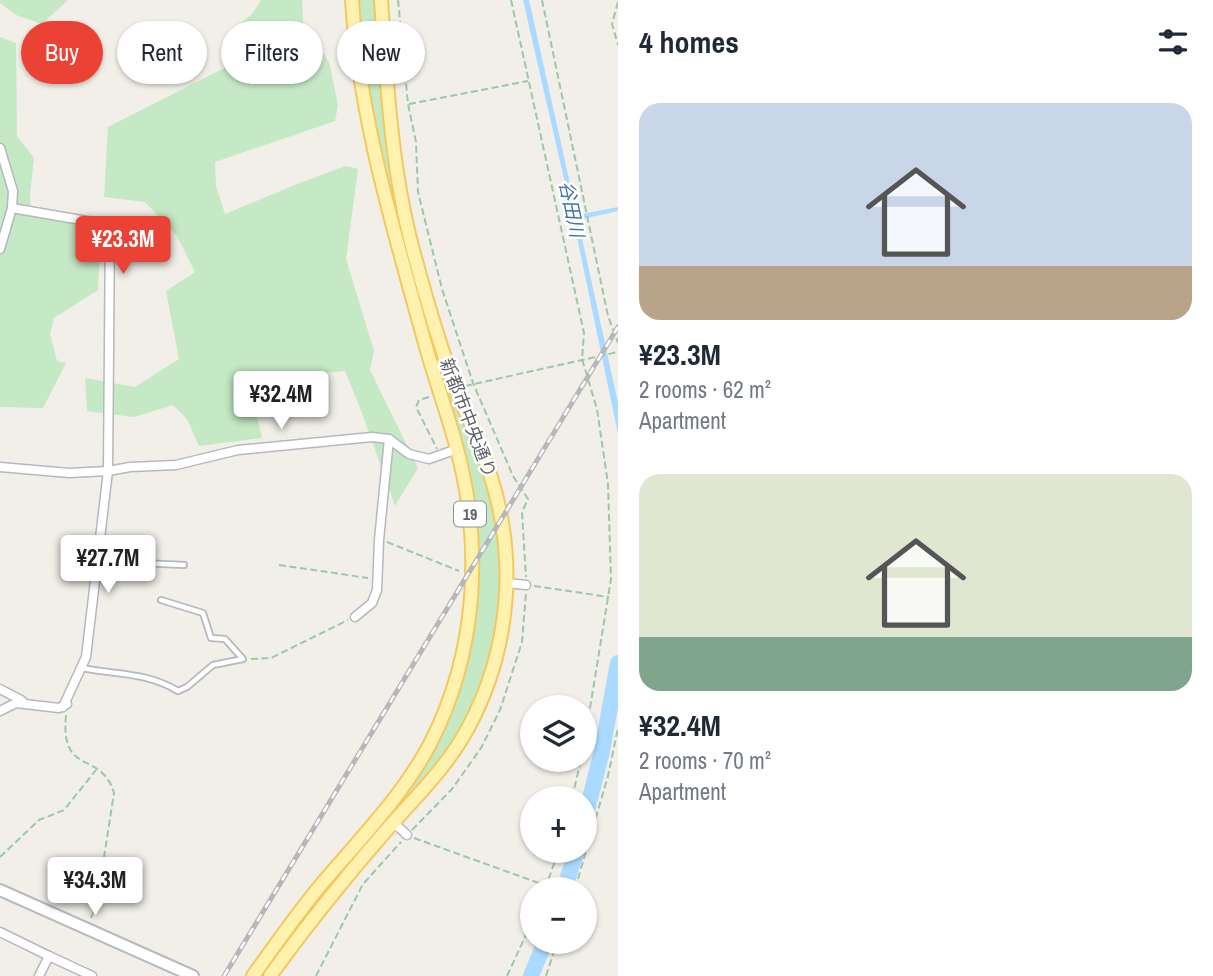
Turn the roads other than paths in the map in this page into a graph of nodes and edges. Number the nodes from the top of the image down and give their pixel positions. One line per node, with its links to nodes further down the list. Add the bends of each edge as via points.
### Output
1 (352, 0): 8 (main road, 新都市中央通り / 19, via 373,144)
2 (381, 0): 13 (main road, 新都市中央通り / 19, via 393,144 406,220 436,330 500,508)
3 (0, 148): 4 (street)
4 (3, 164): 5 (street, via 13,191)
5 (12, 208): 6 (street); 10 (street, via 110,225)
6 (0, 249)
7 (389, 439): 8 (street, via 409,454 429,459); 10 (street, via 238,450 176,465); 16 (street, via 377,590 372,603)
8 (457, 449): 29 (main road, 新都市中央通り / 19, via 471,524 474,575 466,641 455,682 418,765)
9 (0, 467): 10 (street, via 59,473)
10 (108, 471): 11 (street)
11 (98, 561): 12 (lane); 17 (street)
12 (184, 565)
13 (507, 583): 14 (street); 21 (main road, 新都市中央通り / 19, via 503,631 478,707 445,764)
14 (526, 585)
15 (161, 600): 17 (lane, via 203,613 211,638 225,639 243,659 213,665 178,691 147,676)
16 (355, 617)
17 (81, 668): 19 (street, via 65,705)
18 (0, 689): 19 (street)
19 (25, 704): 20 (street)
20 (0, 711)
21 (393, 822): 22 (street); 30 (main road, 新都市中央通り / 19)
22 (407, 835)
23 (0, 890): 28 (street)
24 (0, 932): 25 (street)
25 (49, 956): 26 (street); 27 (street)
26 (39, 976)
27 (92, 976)
28 (193, 976)
29 (253, 976)
30 (270, 976)

